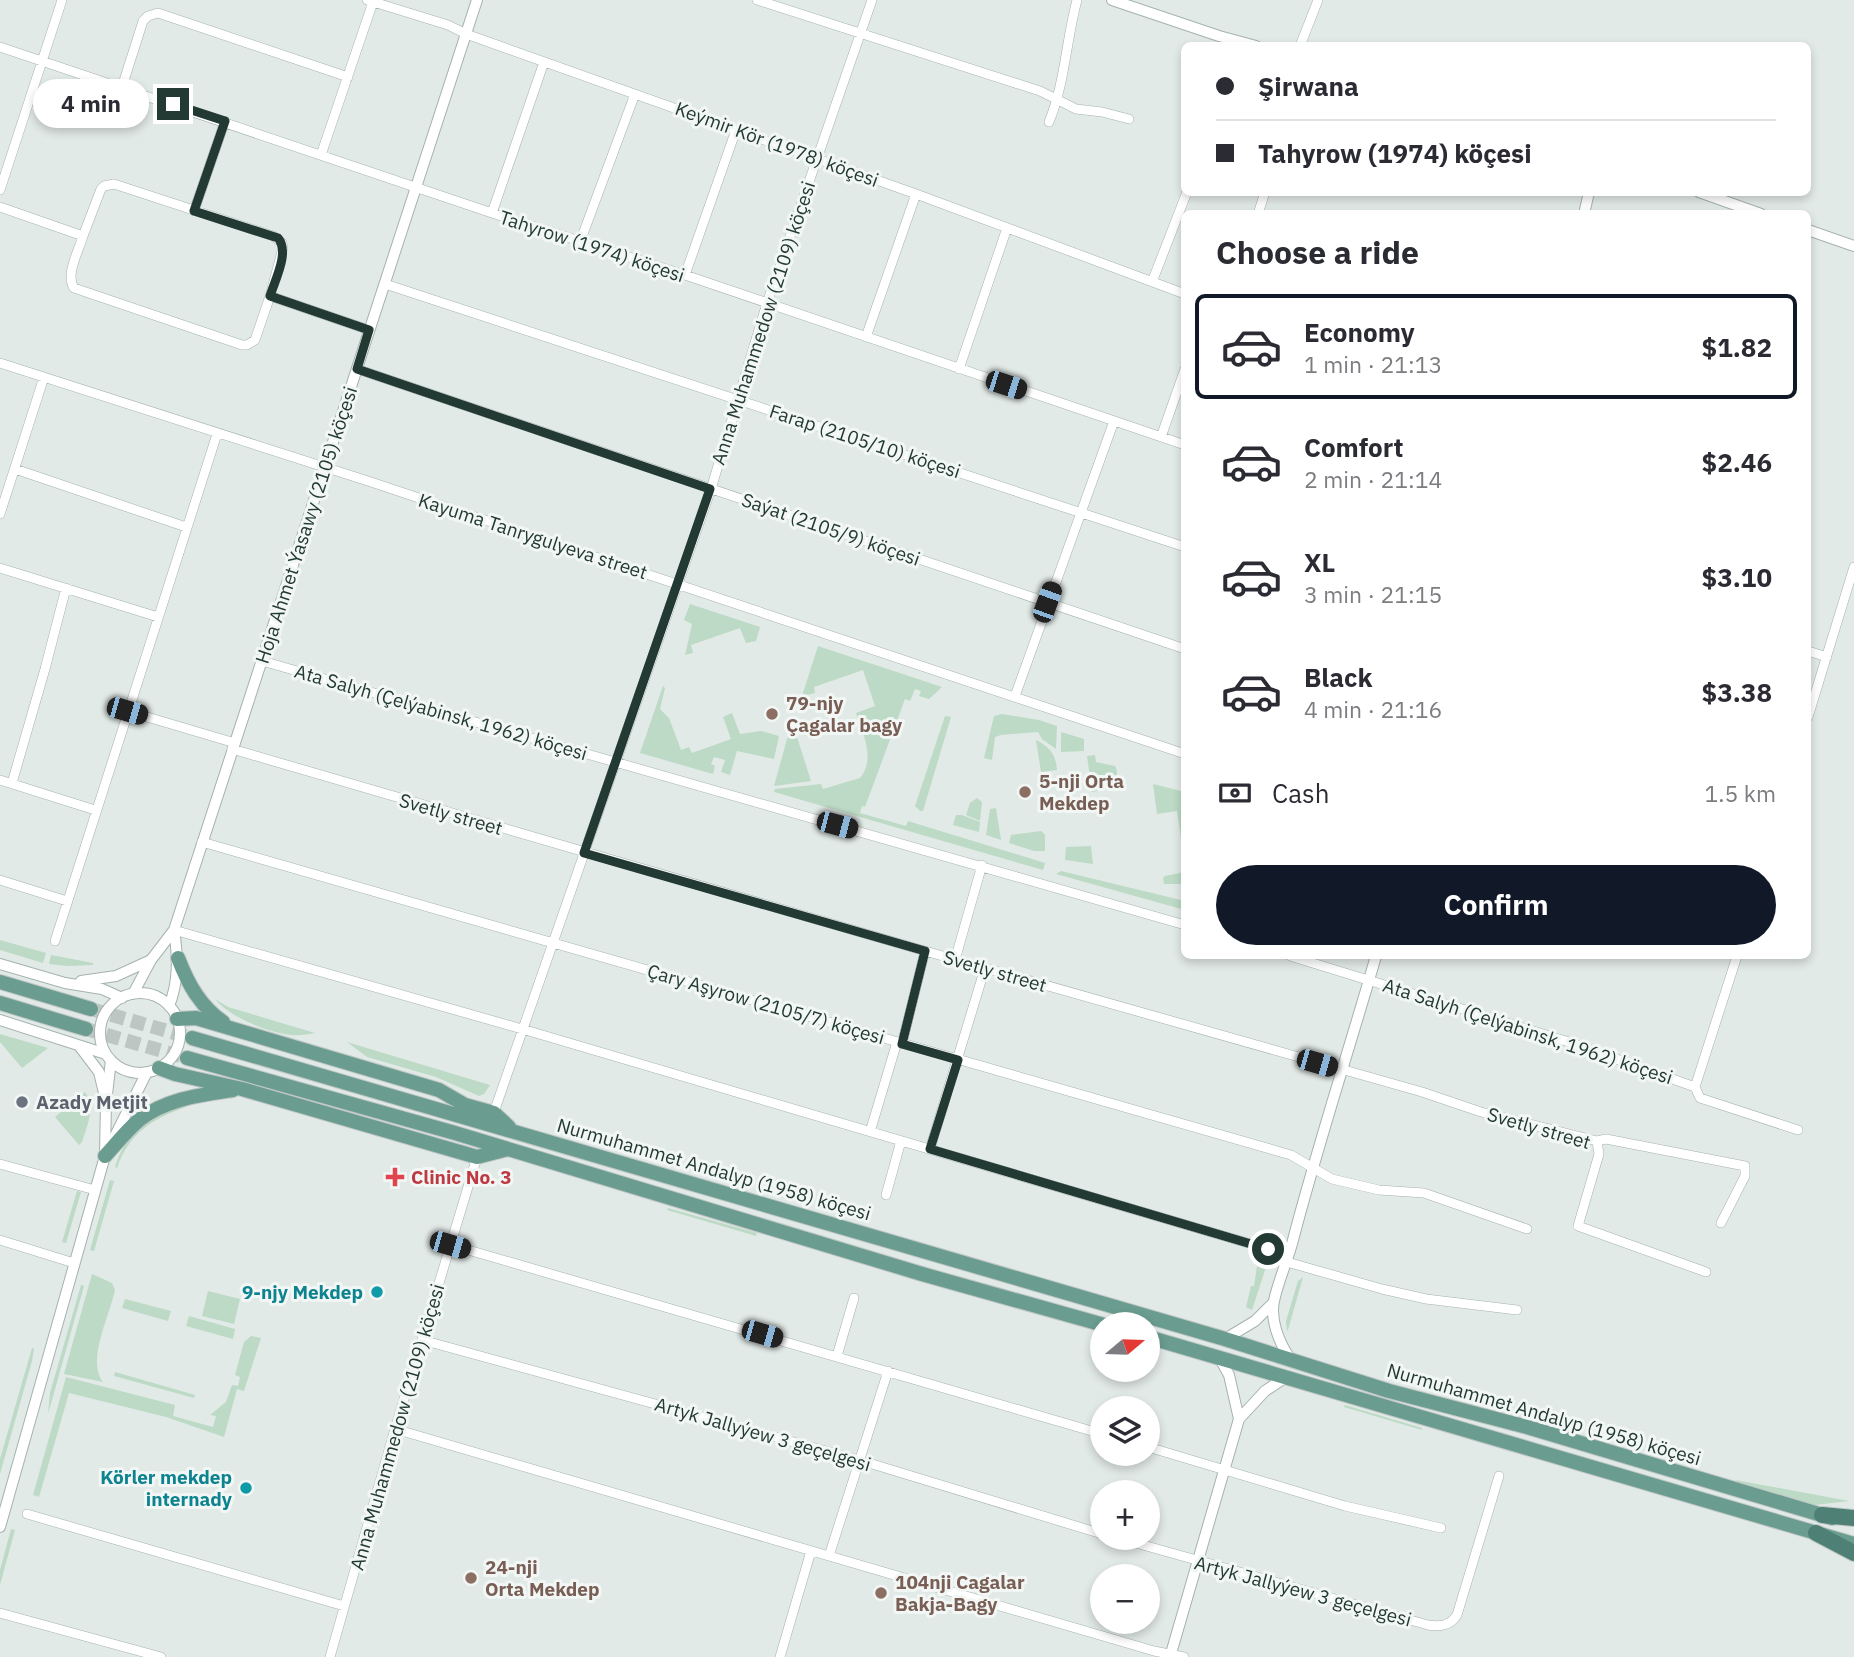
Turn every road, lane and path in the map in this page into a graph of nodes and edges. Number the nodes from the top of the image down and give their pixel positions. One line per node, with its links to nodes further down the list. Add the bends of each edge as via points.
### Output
1 (62, 0): 14 (street)
2 (477, 0): 10 (street, Hoja Ahmet Ýasawy (2105) köçesi)
3 (757, 0): 9 (street)
4 (872, 0): 9 (street, Anna Muhammedow (2109) köçesi)
5 (1077, 0): 19 (street)
6 (1112, 0): 11 (street)
7 (1318, 0): 12 (street)
8 (370, 1): 10 (street, Keýmir Kör (1978) köçesi); 16 (street)
9 (859, 33): 19 (street); 25 (street, Anna Muhammedow (2109) köçesi)
10 (466, 34): 15 (street, Keýmir Kör (1978) köçesi); 26 (street, Hoja Ahmet Ýasawy (2105) köçesi)
11 (1218, 41)
12 (1302, 42)
13 (0, 47): 14 (street, Tahyrow (1974) köçesi)
14 (43, 61): 17 (street, Tahyrow (1974) köçesi); 27 (street)
15 (544, 62): 18 (street, Keýmir Kör (1978) köçesi); 34 (street)
16 (348, 77): 17 (street, via 158,13 143,21); 24 (street)
17 (121, 87): 21 (street, Tahyrow (1974) köçesi)
18 (635, 94): 23 (street, Keýmir Kör (1978) köçesi); 38 (street)
19 (1058, 99): 20 (street, via 1076,108); 22 (street)
20 (1129, 119)
21 (225, 121): 24 (street, Tahyrow (1974) köçesi); 33 (street)
22 (1049, 122)
23 (736, 130): 25 (street, Keýmir Kör (1978) köçesi); 40 (street)
24 (321, 155): 26 (street, Tahyrow (1974) köçesi)
25 (816, 158): 28 (street, Keýmir Kör (1978) köçesi); 45 (street, Anna Muhammedow (2109) köçesi)
26 (415, 187): 34 (street, Tahyrow (1974) köçesi); 42 (street, Hoja Ahmet Ýasawy (2105) köçesi)
27 (0, 190)
28 (916, 194): 35 (street, Keýmir Kör (1978) köçesi); 47 (street)
29 (1185, 196): 41 (street)
30 (1710, 196): 32 (street)
31 (0, 207): 37 (street)
32 (1750, 210)
33 (194, 211): 37 (street, via 108,184 98,194); 44 (street, via 278,238 282,255)
34 (492, 213): 38 (street, Tahyrow (1974) köçesi)
35 (1007, 228): 41 (street, Keýmir Kör (1978) köçesi); 50 (street)
36 (1811, 231): 39 (street)
37 (83, 236): 44 (street, via 71,275 74,288 229,341 247,345 255,340)
38 (580, 242): 40 (street, Tahyrow (1974) köçesi)
39 (1854, 246)
40 (685, 275): 45 (street, Tahyrow (1974) köçesi)
41 (1152, 282): 43 (street, Keýmir Kör (1978) köçesi)
42 (385, 284): 46 (street, Hoja Ahmet Ýasawy (2105) köçesi); 53 (street, Farap (2105/10) köçesi)
43 (1181, 293)
44 (270, 296): 46 (street)
45 (767, 303): 47 (street, Tahyrow (1974) köçesi); 53 (street, Anna Muhammedow (2109) köçesi)
46 (369, 330): 49 (street, Hoja Ahmet Ýasawy (2105) köçesi)
47 (866, 337): 50 (street, Tahyrow (1974) köçesi)
48 (0, 363): 51 (street, Kayuma Tanrygulyeva street)
49 (357, 369): 58 (street, Hoja Ahmet Ýasawy (2105) köçesi); 60 (street, Saýat (2105/9) köçesi)
50 (959, 369): 54 (street, Tahyrow (1974) köçesi)
51 (44, 377): 55 (street, Kayuma Tanrygulyeva street); 59 (street)
52 (1181, 380): 56 (street)
53 (738, 400): 60 (street, Anna Muhammedow (2109) köçesi); 61 (street, Farap (2105/10) köçesi)
54 (1114, 421): 56 (street, Tahyrow (1974) köçesi); 61 (street)
55 (217, 434): 58 (street, Kayuma Tanrygulyeva street); 63 (street)
56 (1161, 437): 57 (street, Tahyrow (1974) köçesi)
57 (1181, 444)
58 (324, 467): 67 (street, Kayuma Tanrygulyeva street); 74 (street, Hoja Ahmet Ýasawy (2105) köçesi)
59 (15, 469): 62 (street); 63 (street)
60 (710, 489): 67 (street, Anna Muhammedow (2109) köçesi); 69 (street, Saýat (2105/9) köçesi)
61 (1080, 511): 64 (street, Farap (2105/10) köçesi); 69 (street)
62 (0, 514)
63 (186, 527): 70 (street)
64 (1181, 546)
65 (1854, 567): 73 (street)
66 (0, 568): 68 (street)
67 (678, 584): 75 (street, Kayuma Tanrygulyeva street); 80 (street, Anna Muhammedow (2109) köçesi)
68 (66, 588): 70 (street); 82 (street)
69 (1047, 602): 71 (street, Saýat (2105/9) köçesi); 75 (street)
70 (158, 617): 77 (street)
71 (1181, 648)
72 (1811, 652): 73 (street)
73 (1827, 657): 76 (street)
74 (262, 661): 78 (street, Hoja Ahmet Ýasawy (2105) köçesi); 80 (street, Ata Salyh (Çelýabinsk, 1962) köçesi)
75 (1015, 696): 79 (street, Kayuma Tanrygulyeva street)
76 (1811, 708)
77 (127, 711): 78 (street, Svetly street); 83 (street)
78 (234, 746): 84 (street, Hoja Ahmet Ýasawy (2105) köçesi); 85 (street, Svetly street)
79 (1181, 753)
80 (614, 761): 85 (street, Anna Muhammedow (2109) köçesi); 86 (street, Ata Salyh (Çelýabinsk, 1962) köçesi)
81 (0, 780): 82 (street)
82 (12, 783): 83 (street)
83 (95, 810): 88 (street)
84 (202, 842): 90 (street, Hoja Ahmet Ýasawy (2105) köçesi); 92 (street, Çary Aşyrow (2105/7) köçesi)
85 (584, 853): 92 (street, Anna Muhammedow (2109) köçesi); 93 (street, Svetly street)
86 (982, 865): 89 (street, Ata Salyh (Çelýabinsk, 1962) köçesi); 99 (street)
87 (0, 880): 88 (street)
88 (67, 901): 91 (street)
89 (1181, 924)
90 (174, 930): 94 (street, Hoja Ahmet Ýasawy (2105) köçesi); 98 (street, Hoja Ahmet Ýasawy (2105) köçesi); 113 (street)
91 (55, 941)
92 (553, 943): 113 (street, Anna Muhammedow (2109) köçesi); 115 (street, Çary Aşyrow (2105/7) köçesi)
93 (925, 951): 99 (street, Svetly street); 115 (street)
94 (178, 958): 107 (street, Hoja Ahmet Ýasawy (2105) köçesi); 112 (main road, via 197,997 213,1016)
95 (1300, 959): 102 (street, Ata Salyh (Çelýabinsk, 1962) köçesi)
96 (1375, 959): 102 (street)
97 (1736, 959): 122 (street)
98 (151, 960): 104 (street, via 116,976); 105 (street, Hoja Ahmet Ýasawy (2105) köçesi)
99 (954, 960): 101 (street, Svetly street)
100 (0, 964): 104 (street)
101 (985, 968): 119 (street); 121 (street, Svetly street)
102 (1369, 979): 121 (street); 122 (street, Ata Salyh (Çelýabinsk, 1962) köçesi)
103 (0, 982): 108 (main road)
104 (65, 983): 105 (street)
105 (128, 996): 107 (street, via 156,997); 117 (street, via 108,1010 101,1024 101,1040)
106 (0, 1003): 111 (main road)
107 (169, 1006): 109 (street)
108 (91, 1009)
109 (177, 1019): 112 (main road, via 196,1018); 120 (street, via 180,1035 176,1050)
110 (0, 1020): 116 (street)
111 (86, 1028)
112 (233, 1029): 125 (main road, via 439,1090)
113 (522, 1029): 125 (street, Anna Muhammedow (2109) köçesi); 128 (street)
114 (192, 1038): 125 (main road, Nurmuhammet Andalyp (1958) köçesi)
115 (900, 1043): 119 (street, Çary Aşyrow (2105/7) köçesi); 128 (street)
116 (78, 1045): 117 (street); 124 (street, via 99,1072)
117 (109, 1057): 120 (street, via 131,1072); 124 (street)
118 (187, 1058): 126 (main road, Nurmuhammet Andalyp (1958) köçesi)
119 (958, 1060): 134 (street); 138 (street, Çary Aşyrow (2105/7) köçesi, via 1291,1155)
120 (153, 1070): 123 (main road); 135 (street)
121 (1343, 1071): 131 (street, Svetly street); 138 (street)
122 (1695, 1087): 127 (street, Ata Salyh (Çelýabinsk, 1962) köçesi, via 1700,1098)
123 (242, 1089): 132 (main road); 135 (main road, via 199,1095 156,1110 134,1125)
124 (106, 1103): 135 (street)
125 (492, 1118): 152 (main road, Nurmuhammet Andalyp (1958) köçesi, via 513,1130)
126 (412, 1122): 129 (main road, Nurmuhammet Andalyp (1958) köçesi); 132 (main road)
127 (1798, 1130)
128 (870, 1132): 130 (street)
129 (456, 1133): 132 (main road); 133 (main road, Nurmuhammet Andalyp (1958) köçesi)
130 (901, 1141): 134 (street); 140 (street)
131 (1597, 1141): 141 (street, via 1745,1166 1745,1176); 147 (street, Svetly street, via 1600,1154 1577,1222 1581,1229)
132 (429, 1143): 136 (main road)
133 (510, 1149): 136 (main road); 151 (main road, Nurmuhammet Andalyp (1958) köçesi)
134 (930, 1149): 146 (street, via 1268,1249)
135 (105, 1156): 139 (street)
136 (477, 1157): 144 (street, Anna Muhammedow (2109) köçesi)
137 (0, 1164): 139 (street)
138 (1312, 1166): 142 (street, Çary Aşyrow (2105/7) köçesi, via 1332,1178 1379,1190 1424,1194); 146 (street)
139 (95, 1190): 145 (street)
140 (886, 1195)
141 (1721, 1223)
142 (1527, 1229)
143 (0, 1240): 145 (street)
144 (450, 1245): 153 (street, Anna Muhammedow (2109) köçesi); 155 (street)
145 (74, 1262): 171 (street)
146 (1287, 1262): 149 (street); 150 (street, via 1415,1297)
147 (1706, 1272)
148 (854, 1298): 155 (street)
149 (1273, 1303): 152 (street, via 1255,1321); 157 (street, via 1280,1343)
150 (1517, 1310)
151 (1090, 1321)
152 (1225, 1339): 157 (main road, Nurmuhammet Andalyp (1958) köçesi)
153 (422, 1340): 161 (street, Anna Muhammedow (2109) köçesi); 164 (street, Artyk Jallyýew 3 geçelgesi)
154 (1160, 1340): 156 (main road, Nurmuhammet Andalyp (1958) köçesi)
155 (837, 1356): 158 (street)
156 (1219, 1357): 159 (main road, Nurmuhammet Andalyp (1958) köçesi); 160 (street, via 1229,1375)
157 (1289, 1357): 168 (main road, Nurmuhammet Andalyp (1958) köçesi, via 1389,1391)
158 (888, 1371): 162 (street); 164 (street)
159 (1286, 1377): 160 (street, via 1265,1391); 174 (main road, Nurmuhammet Andalyp (1958) köçesi)
160 (1239, 1419): 165 (street)
161 (395, 1429): 177 (street); 181 (street, Anna Muhammedow (2109) köçesi)
162 (1090, 1430)
163 (1160, 1451): 165 (street)
164 (859, 1460): 173 (street, Artyk Jallyýew 3 geçelgesi); 179 (street)
165 (1224, 1470): 172 (street, via 1345,1506); 180 (street)
166 (1499, 1476): 180 (street, Artyk Jallyýew 3 geçelgesi, via 1457,1615 1449,1624 1428,1625)
167 (27, 1514): 181 (street)
168 (1822, 1515): 169 (highway); 170 (main road, Nurmuhammet Andalyp (1958) köçesi)
169 (1854, 1518)
170 (1854, 1524)
171 (0, 1527)
172 (1441, 1528)
173 (1090, 1530)
174 (1816, 1533): 175 (main road, Nurmuhammet Andalyp (1958) köçesi); 178 (highway)
175 (1854, 1544)
176 (1158, 1550): 180 (street, Artyk Jallyýew 3 geçelgesi)
177 (811, 1551): 179 (street); 186 (street)
178 (1854, 1553)
179 (829, 1556): 183 (street)
180 (1197, 1562): 183 (street)
181 (344, 1606): 185 (street, Anna Muhammedow (2109) köçesi)
182 (0, 1613): 184 (street)
183 (1171, 1656): 187 (street)
184 (161, 1657)
185 (330, 1657)
186 (780, 1657)
187 (1184, 1657)

